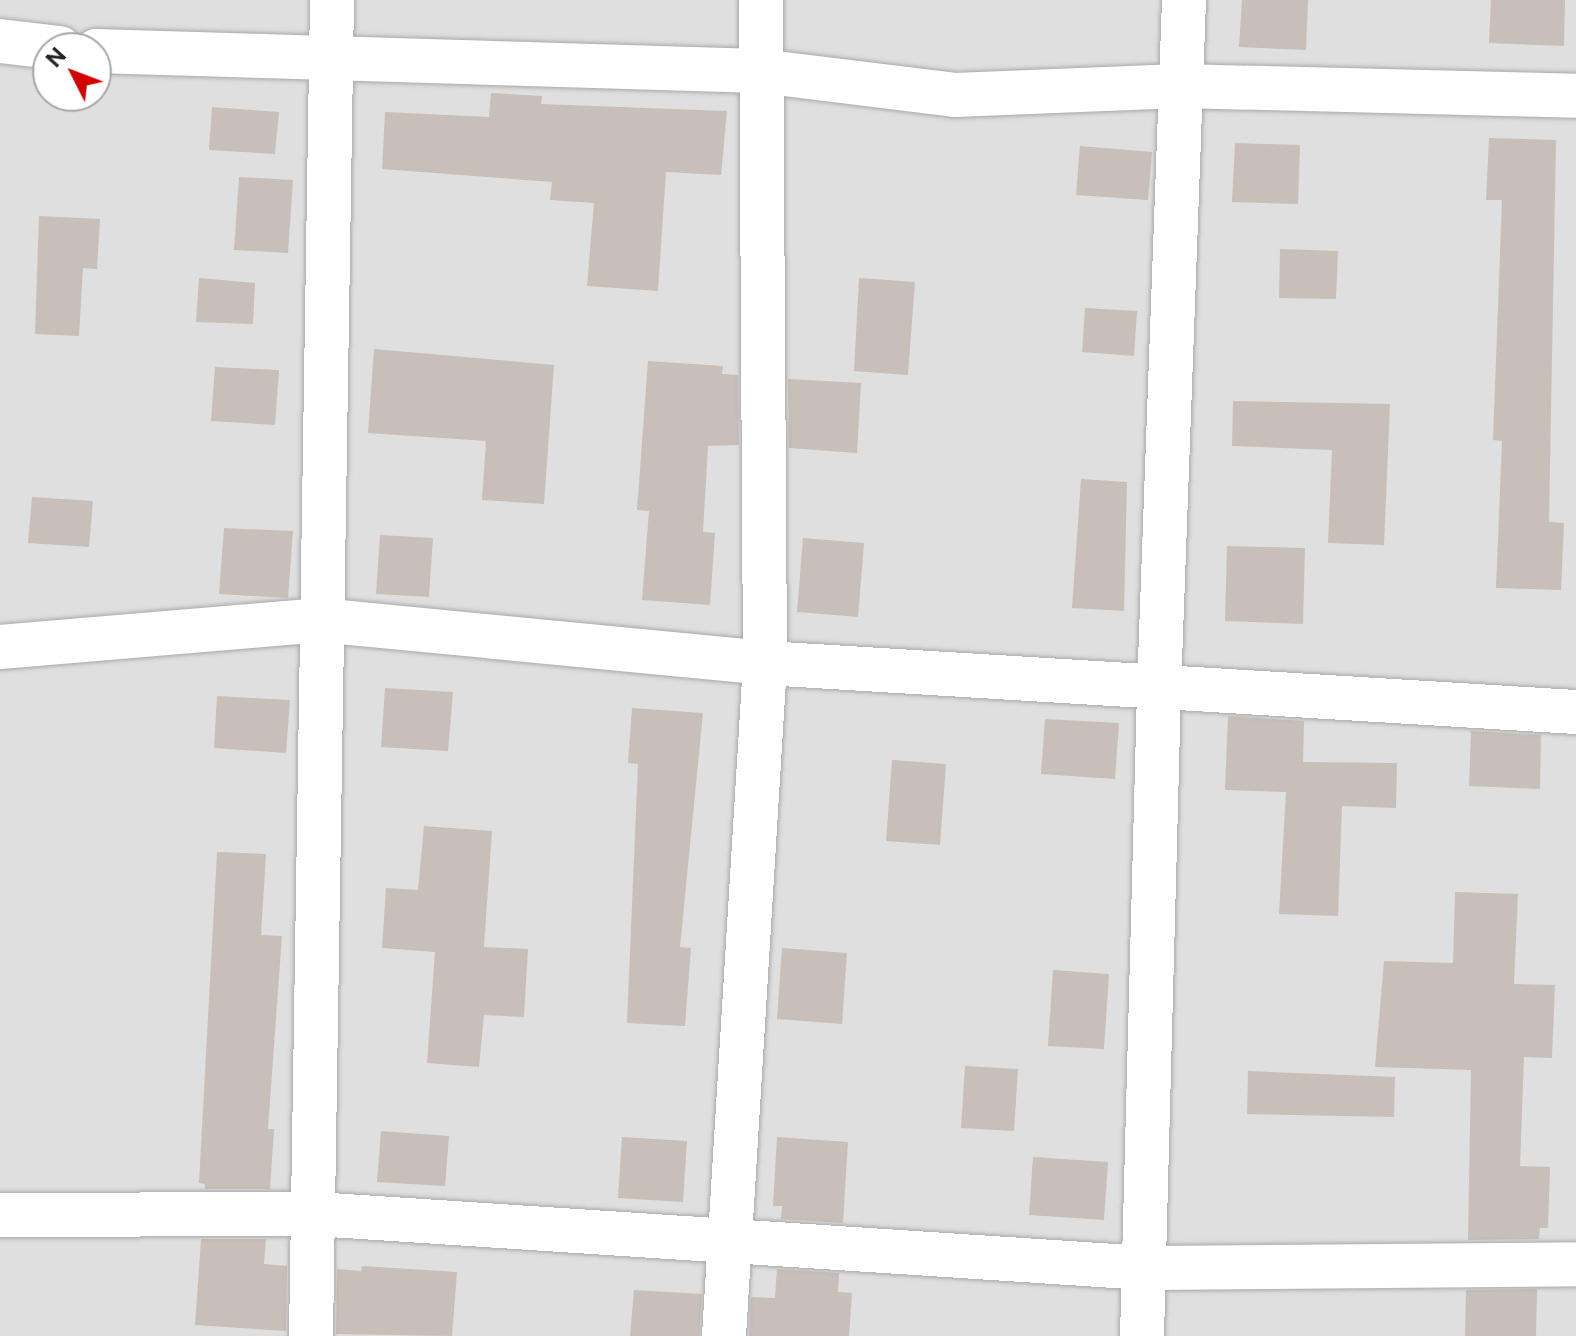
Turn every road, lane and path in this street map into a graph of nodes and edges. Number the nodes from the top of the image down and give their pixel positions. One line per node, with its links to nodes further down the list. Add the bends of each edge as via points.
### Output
1 (332, 0): 7 (street)
2 (761, 0): 8 (street)
3 (1184, 0): 9 (street)
4 (0, 41): 5 (street)
5 (32, 45)
6 (112, 51): 7 (street)
7 (331, 54): 8 (street); 11 (street)
8 (760, 71): 9 (street, via 955,95); 13 (street)
9 (1180, 86): 10 (street); 14 (street)
10 (1576, 96)
11 (319, 620): 12 (street); 13 (street); 16 (street)
12 (0, 647)
13 (765, 663): 14 (street); 18 (street)
14 (1159, 689): 15 (street); 20 (street)
15 (1576, 712)
16 (315, 1214): 17 (street); 18 (street); 21 (street)
17 (0, 1215)
18 (728, 1243): 20 (street); 22 (street)
19 (1576, 1264): 20 (street)
20 (1145, 1268): 23 (street)
21 (311, 1336)
22 (724, 1336)
23 (1142, 1336)

